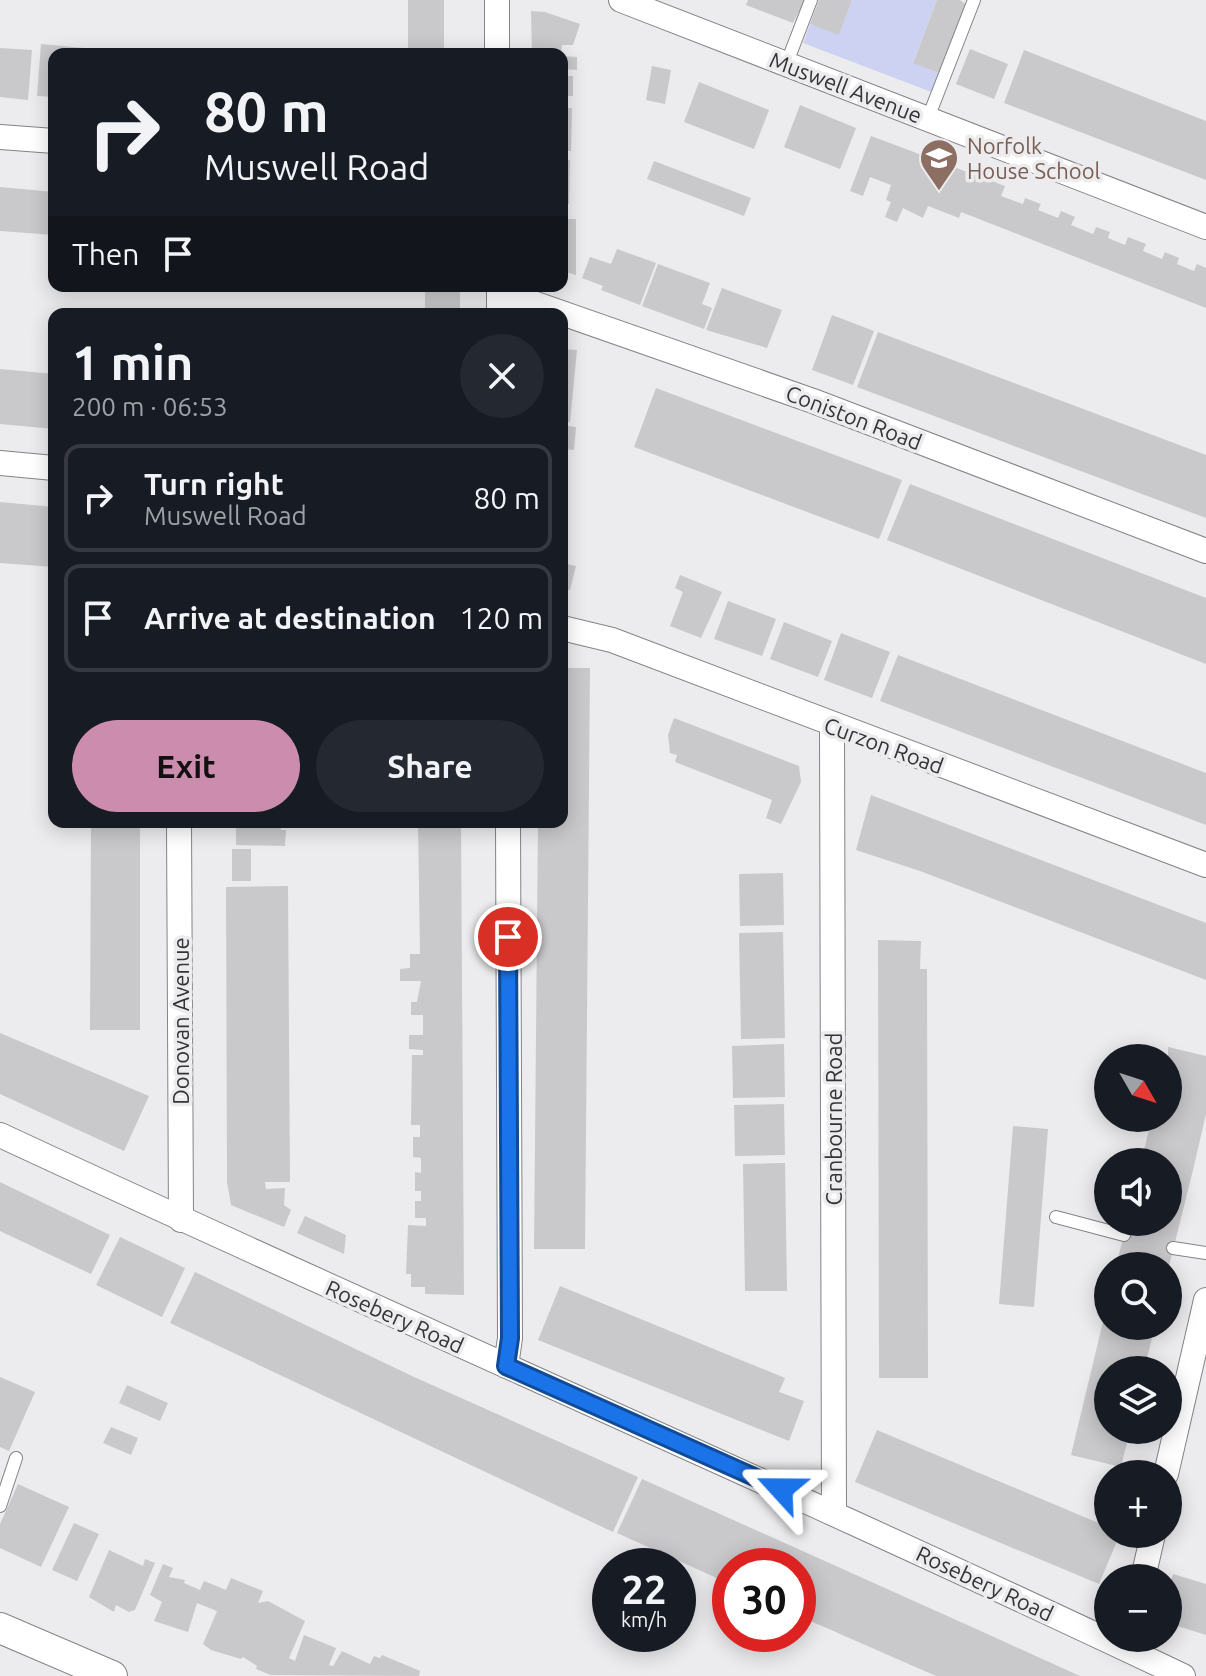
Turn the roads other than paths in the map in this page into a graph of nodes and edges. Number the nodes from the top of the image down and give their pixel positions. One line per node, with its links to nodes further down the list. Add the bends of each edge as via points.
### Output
1 (497, 0): 5 (street)
2 (621, 0): 6 (street, Muswell Avenue)
3 (811, 0): 6 (lane)
4 (974, 0): 7 (lane)
5 (497, 48)
6 (786, 65): 7 (street, Muswell Avenue)
7 (928, 118): 10 (street, Muswell Avenue)
8 (0, 137): 9 (street)
9 (48, 141)
10 (1206, 227)
11 (499, 297): 12 (street, Coniston Road)
12 (532, 308)
13 (568, 320): 16 (street, Coniston Road, via 813,401)
14 (0, 463): 15 (street)
15 (48, 467)
16 (1206, 551)
17 (568, 629): 18 (street, Curzon Road, via 612,640)
18 (832, 725): 21 (street, Curzon Road); 33 (street, Cranbourne Road)
19 (179, 828): 24 (street, Donovan Avenue)
20 (508, 828): 29 (street)
21 (1206, 865)
22 (0, 1135): 24 (street, Rosebery Road)
23 (1056, 1217): 25 (lane)
24 (181, 1220): 29 (street, Rosebery Road)
25 (1094, 1227)
26 (1173, 1248): 27 (lane)
27 (1206, 1253)
28 (1206, 1300): 31 (street)
29 (506, 1366): 33 (street, Rosebery Road)
30 (16, 1458): 32 (lane)
31 (1169, 1460)
32 (0, 1506)
33 (834, 1514): 35 (street, Rosebery Road)
34 (0, 1628): 37 (street)
35 (1094, 1629)
36 (1142, 1652): 38 (street, Rosebery Road)
37 (112, 1676)
38 (1183, 1676)

